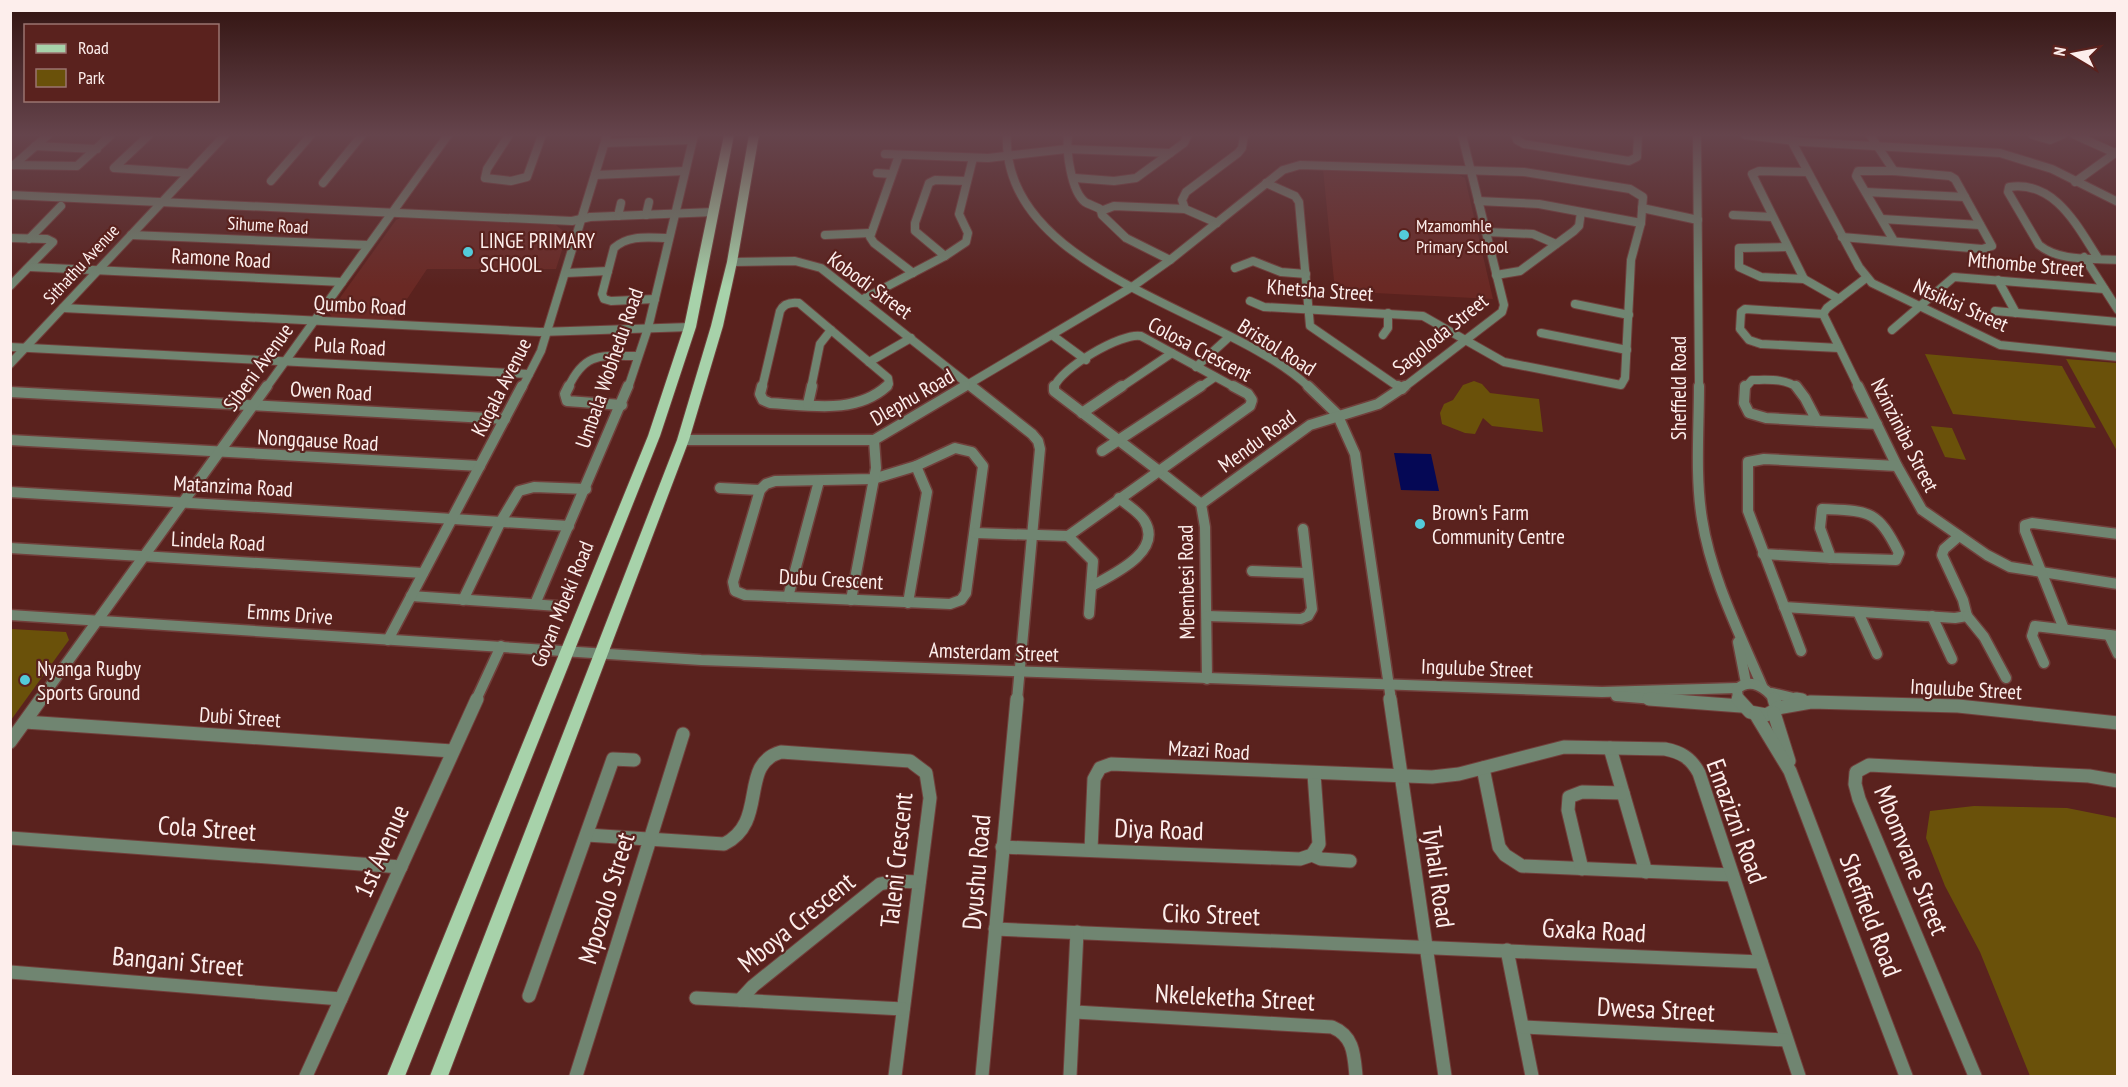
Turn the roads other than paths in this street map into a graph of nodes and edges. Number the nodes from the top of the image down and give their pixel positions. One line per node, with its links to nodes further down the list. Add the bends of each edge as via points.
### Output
1 (177, 186): 30 (street, Sithathu Avenue)
2 (411, 186): 39 (street, Sibeni Avenue)
3 (592, 186): 47 (street, Kuqala Avenue)
4 (682, 186): 42 (street, Umbala Wobhedu Road)
5 (719, 186): 40 (main road, Govan Mbeki Road)
6 (745, 186): 72 (main road)
7 (885, 186): 54 (street)
8 (928, 186): 67 (street, via 915,223 918,235)
9 (966, 186): 67 (street, via 959,214 968,239)
10 (1016, 186): 86 (street, Bristol Road, via 1029,206 1083,259)
11 (1077, 186): 38 (street, via 1080,198)
12 (1194, 186): 37 (street, via 1182,200)
13 (1263, 186): 50 (street, Dlephu Road)
14 (1272, 186): 79 (street, via 1299,200)
15 (1474, 186): 29 (street, Sagoloda Street)
16 (1610, 186): 36 (street, Dlephu Road, via 1641,194)
17 (1698, 186): 49 (street, Sheffield Road)
18 (1758, 186): 46 (street)
19 (1814, 186): 57 (street)
20 (1862, 186): 25 (street)
21 (1959, 186): 28 (street)
22 (2012, 186): 68 (street, via 2008,192 2042,249 2055,255)
23 (2017, 186): 69 (street, via 2060,203)
24 (2083, 186): 32 (street)
25 (1866, 192): 28 (street); 48 (street)
26 (10, 195): 27 (street)
27 (21, 195): 30 (street); 34 (street)
28 (1965, 197): 52 (street)
29 (1478, 201): 41 (street, via 1539,204); 53 (street, Sagoloda Street)
30 (162, 202): 39 (street); 55 (street, Sithathu Avenue)
31 (649, 202): 43 (street)
32 (2118, 202)
33 (621, 203): 45 (street)
34 (10, 205)
35 (61, 207): 60 (street)
36 (1642, 208): 49 (street); 51 (street)
37 (1185, 209): 38 (street, via 1114,206); 50 (street)
38 (1102, 210): 70 (street, via 1102,215 1126,237)
39 (392, 212): 47 (street); 63 (street, Sibeni Avenue)
40 (714, 212): 42 (street); 104 (main road, Govan Mbeki Road)
41 (1581, 212): 51 (street); 62 (street, via 1578,228)
42 (676, 214): 43 (street); 59 (street, Umbala Wobhedu Road)
43 (646, 215): 45 (street)
44 (1733, 215): 46 (street)
45 (618, 216): 47 (street)
46 (1772, 217): 64 (street)
47 (582, 219): 77 (street, Kuqala Avenue)
48 (1882, 219): 52 (street); 61 (street)
49 (1698, 220): 194 (street, Sheffield Road, via 1702,520 1713,567)
50 (1217, 223): 70 (street, Dlephu Road)
51 (1641, 223): 101 (street, via 1631,260)
52 (1980, 225): 61 (street, via 1991,248)
53 (1486, 232): 62 (street, via 1533,234); 80 (street, Sagoloda Street)
54 (870, 233): 56 (street); 65 (street)
55 (131, 235): 63 (street, Sihume Road); 75 (street, Sithathu Avenue)
56 (825, 235)
57 (1842, 237): 61 (street); 81 (street)
58 (10, 238): 60 (street)
59 (669, 238): 76 (street, via 627,239 618,243); 88 (street, Umbala Wobhedu Road)
60 (29, 239): 73 (street, via 53,242)
61 (1894, 242)
62 (1556, 244): 80 (street, via 1516,273)
63 (368, 246): 84 (street, Sibeni Avenue)
64 (1787, 247): 82 (street); 82 (street, via 1739,248 1739,267 1760,277)
65 (882, 249): 66 (street); 78 (street)
66 (869, 255)
67 (945, 256): 78 (street)
68 (2084, 257): 69 (street); 87 (street)
69 (2098, 258): 71 (street)
70 (1170, 260): 86 (street, Dlephu Road)
71 (2118, 260)
72 (732, 262): 89 (street, Kobodi Street, via 812,264); 142 (main road)
73 (30, 267): 75 (street, Ramone Road); 85 (street)
74 (1235, 268): 79 (street, via 1253,260 1282,272)
75 (98, 270): 84 (street, Ramone Road); 94 (street, Sithathu Avenue)
76 (608, 271): 77 (street); 88 (street, via 604,298)
77 (566, 273): 108 (street, Kuqala Avenue)
78 (913, 273): 89 (street)
79 (1306, 274): 95 (street)
80 (1496, 275): 114 (street, Sagoloda Street, via 1504,305 1502,312)
81 (1866, 278): 90 (street); 93 (street, Ntsikisi Street)
82 (1804, 279): 90 (street)
83 (1998, 280): 87 (street, Mthombe Street); 93 (street, Mthombe Street, via 1951,278); 99 (street)
84 (342, 282): 102 (street, Sibeni Avenue)
85 (10, 286)
86 (1132, 286): 110 (street, Dlephu Road); 112 (street, Bristol Road)
87 (2104, 289): 96 (street)
88 (655, 299): 105 (street, Umbala Wobhedu Road)
89 (863, 299): 113 (street, Kobodi Street)
90 (1839, 299): 100 (street)
91 (1250, 301): 95 (street, Khetsha Street, via 1264,307)
92 (1575, 304): 101 (street)
93 (1918, 306): 107 (street, Mthombe Street); 121 (street, Ntsikisi Street, via 2000,345)
94 (63, 308): 102 (street, Qumbo Road); 116 (street, Sithathu Avenue)
95 (1308, 309): 98 (street, Khetsha Street); 130 (street, via 1313,329)
96 (2118, 310)
97 (1995, 311): 99 (street)
98 (1388, 313): 111 (street, Khetsha Street, via 1389,328); 114 (street, Khetsha Street, via 1423,316)
99 (2016, 313): 103 (street)
100 (1823, 314): 117 (street, Nzinziniba Street); 117 (street, via 1745,309 1741,312 1740,329 1749,340 1761,344)
101 (1629, 315): 118 (street)
102 (314, 320): 108 (street, Qumbo Road); 123 (street, Sibeni Avenue)
103 (2118, 322)
104 (690, 327): 105 (street, Qumbo Road); 198 (main road, Govan Mbeki Road, via 654,436)
105 (648, 328): 108 (street, Qumbo Road); 120 (street, Umbala Wobhedu Road)
106 (831, 330): 124 (street); 132 (street, via 820,344); 132 (street, via 799,303 788,303 780,311 760,394 770,403)
107 (1892, 330)
108 (548, 331): 127 (street, Kuqala Avenue)
109 (1541, 333): 118 (street)
110 (1052, 335): 122 (street); 129 (street, Dlephu Road)
111 (1383, 335)
112 (1229, 337): 126 (street); 136 (street, Bristol Road, via 1300,378)
113 (911, 338): 124 (street); 129 (street, Kobodi Street)
114 (1467, 341): 118 (street, Khetsha Street, via 1503,362 1621,385); 130 (street, Sagoloda Street)
115 (10, 347): 116 (street, Pula Road)
116 (26, 347): 123 (street, Pula Road); 125 (street, Sithathu Avenue)
117 (1839, 348): 139 (street, Nzinziniba Street)
118 (1627, 350)
119 (1172, 353): 122 (street, Colosa Crescent, via 1132,334); 126 (street, Colosa Crescent); 135 (street)
120 (638, 356): 134 (street, Umbala Wobhedu Road); 134 (street, via 588,358 580,364 565,394 567,401 574,403)
121 (2118, 357)
122 (1086, 360): 135 (street, Colosa Crescent, via 1054,385 1054,391)
123 (285, 361): 127 (street, Pula Road); 133 (street, Sibeni Avenue)
124 (869, 362): 132 (street, via 888,378 885,390 865,402)
125 (10, 364)
126 (1196, 366): 128 (street, Colosa Crescent)
127 (529, 374): 137 (street, Kuqala Avenue)
128 (1215, 377): 143 (street); 149 (street, Colosa Crescent, via 1248,394 1250,406)
129 (969, 385): 141 (street, Dlephu Road); 165 (street, Kobodi Street, via 1038,441)
130 (1402, 389): 136 (street, Sagoloda Street, via 1378,405)
131 (10, 392): 133 (street, Owen Road)
132 (808, 404)
133 (253, 405): 137 (street, Owen Road); 145 (street, Sibeni Avenue)
134 (622, 405): 153 (street, Umbala Wobhedu Road)
135 (1082, 413): 143 (street, Colosa Crescent)
136 (1337, 414): 158 (street, Mendu Road, via 1301,430); 208 (street, Bristol Road, via 1355,454)
137 (505, 419): 146 (street, Kuqala Avenue)
138 (1817, 421): 138 (street, via 1748,414 1744,407 1745,385 1759,380 1796,384); 139 (street)
139 (1877, 424): 148 (street, Nzinziniba Street)
140 (10, 440): 145 (street, Nongqause Road)
141 (874, 440): 142 (street, Dlephu Road); 150 (street)
142 (683, 441): 200 (main road)
143 (1120, 441): 144 (street); 149 (street, Colosa Crescent)
144 (1102, 451)
145 (219, 452): 146 (street, Nongqause Road); 157 (street, Sibeni Avenue)
146 (480, 466): 159 (street, Kuqala Avenue)
147 (916, 466): 150 (street, Dubu Crescent); 163 (street, Dubu Crescent, via 955,448 976,454 983,466); 182 (street, via 927,492)
148 (1897, 466): 167 (street, Nzinziniba Street, via 1917,505); 169 (street, via 1764,459 1748,462 1747,504)
149 (1157, 472): 156 (street, Colosa Crescent); 158 (street, Mbembesi Road)
150 (873, 479): 151 (street, Dubu Crescent); 181 (street)
151 (819, 481): 154 (street, Dubu Crescent, via 776,481); 179 (street)
152 (720, 488): 154 (street, Dubu Crescent)
153 (586, 489): 160 (street, via 526,488 514,496); 161 (street, Umbala Wobhedu Road)
154 (760, 490): 179 (street, Dubu Crescent, via 733,586 739,594)
155 (10, 492): 157 (street, Matanzima Road)
156 (1119, 498): 166 (street, Colosa Crescent); 177 (street, via 1146,522 1146,548)
157 (183, 502): 159 (street, Matanzima Road); 170 (street, Sibeni Avenue)
158 (1201, 504): 189 (street, Mbembesi Road)
159 (453, 519): 160 (street, Matanzima Road); 173 (street, Kuqala Avenue)
160 (501, 521): 161 (street, Matanzima Road); 180 (street)
161 (569, 526): 183 (street, Umbala Wobhedu Road)
162 (1303, 529): 174 (street)
163 (975, 533): 165 (street); 182 (street, Dubu Crescent, via 966,593 961,600 950,604)
164 (2118, 534): 175 (street, via 2025,525)
165 (1031, 536): 166 (street); 205 (street, Dyushu Road)
166 (1068, 536): 177 (street, via 1093,559)
167 (1959, 536): 175 (street, Nzinziniba Street, via 2003,565); 191 (street, via 1942,555 1964,600)
168 (10, 549): 170 (street, Lindela Road)
169 (1763, 554): 171 (street); 185 (street)
170 (144, 556): 173 (street, Lindela Road); 192 (street, Sibeni Avenue)
171 (1831, 558): 171 (street, via 1819,532 1822,509 1863,511 1877,517 1886,525 1899,553 1896,560 1886,561)
172 (1252, 571): 174 (street)
173 (423, 573): 178 (street, Kuqala Avenue)
174 (1307, 573): 189 (street, via 1312,609 1308,616)
175 (2042, 573): 176 (street, Nzinziniba Street); 193 (street)
176 (2118, 584)
177 (1092, 586): 187 (street)
178 (411, 596): 180 (street); 196 (street, Kuqala Avenue)
179 (788, 597): 181 (street, Dubu Crescent)
180 (463, 600): 183 (street)
181 (851, 600): 182 (street, Dubu Crescent)
182 (908, 603)
183 (535, 604): 184 (street)
184 (558, 606)
185 (1784, 607): 186 (street); 199 (street)
186 (1858, 612): 190 (street); 201 (street)
187 (1089, 614)
188 (10, 615): 192 (street, Emms Drive)
189 (1207, 616): 207 (street, Mbembesi Road)
190 (1932, 616): 191 (street); 203 (street)
191 (1967, 616): 206 (street, via 1984,637)
192 (98, 621): 196 (street, Emms Drive); 216 (street, Sibeni Avenue)
193 (2064, 629): 195 (street); 204 (street, via 2038,625 2032,630)
194 (1738, 635): 209 (street, Sheffield Road); 210 (street, Sheffield Road)
195 (2113, 636): 202 (street)
196 (388, 640): 197 (street, Emms Drive)
197 (501, 646): 198 (street, Emms Drive); 221 (street, 1st Avenue)
198 (567, 651): 200 (street, Amsterdam Street); 256 (main road, Govan Mbeki Road)
199 (1801, 651)
200 (600, 653): 205 (street, Amsterdam Street); 257 (main road)
201 (1877, 654)
202 (2118, 654)
203 (1952, 659)
204 (2044, 663)
205 (1018, 673): 207 (street, Amsterdam Street); 232 (street, Dyushu Road)
206 (2006, 678)
207 (1207, 679): 208 (street, Amsterdam Street)
208 (1387, 684): 211 (street, Ingulube Street); 226 (street, Tyhali Road)
209 (1742, 685): 210 (street); 211 (street, Ingulube Street); 213 (street, via 1736,693)
210 (1767, 689): 212 (street, Ingulube Street); 214 (street, via 1776,700)
211 (1602, 692): 213 (street, Ingulube Street)
212 (1811, 702): 214 (street, Ingulube Street); 217 (street, Ingulube Street, via 1958,706)
213 (1741, 706): 215 (street)
214 (1775, 710): 215 (street, via 1766,716); 224 (street, Sheffield Road)
215 (1756, 715): 224 (street, Sheffield Road)
216 (25, 722): 219 (street, Sibeni Avenue); 221 (street, Dubi Street)
217 (2118, 723)
218 (683, 734): 231 (street, Mpozolo Street)
219 (10, 741)
220 (1610, 748): 223 (street, Emazizni Road, via 1554,748); 228 (street); 239 (street, Emazizni Road, via 1665,749 1688,757 1699,773)
221 (452, 751): 236 (street, 1st Avenue)
222 (634, 760): 229 (street, via 613,759)
223 (1483, 768): 226 (street, Emazizni Road, via 1443,776); 237 (street, via 1496,837 1505,855 1522,866)
224 (1790, 771): 266 (street, Sheffield Road)
225 (1314, 774): 226 (street, Mzazi Road); 233 (street, Mzazi Road, via 1111,764 1100,768 1094,779); 234 (street, via 1319,844)
226 (1401, 777): 243 (street, Tyhali Road)
227 (2118, 781): 267 (street, Mbomvane Street, via 2089,776 1869,765 1856,772 1859,799)
228 (1623, 793): 237 (street, via 1582,792 1569,797 1568,810); 238 (street)
229 (586, 835): 231 (street); 247 (street)
230 (10, 837): 236 (street, Cola Street)
231 (649, 840): 240 (street, Taleni Crescent, via 724,844 736,841 745,830 761,767 768,756 782,752 910,761 926,773 930,798); 258 (street, Mpozolo Street)
232 (1002, 847): 233 (street, Diya Road); 241 (street, Dyushu Road)
233 (1091, 850): 234 (street, Diya Road, via 1300,859)
234 (1312, 855): 235 (street, Diya Road)
235 (1350, 861)
236 (401, 867): 249 (street, 1st Avenue)
237 (1582, 869): 238 (street)
238 (1646, 872): 239 (street)
239 (1732, 875): 245 (street, Emazizni Road)
240 (919, 882): 250 (street, Mboya Crescent, via 880,884); 251 (street, Taleni Crescent)
241 (995, 929): 242 (street, Ciko Street); 260 (street, Dyushu Road)
242 (1077, 932): 243 (street, Ciko Street); 252 (street)
243 (1425, 947): 244 (street, Gxaka Road); 263 (street, Tyhali Road)
244 (1507, 950): 245 (street, Gxaka Road); 253 (street)
245 (1761, 962): 254 (street, Emazizni Road)
246 (10, 972): 249 (street, Bangani Street)
247 (529, 996)
248 (696, 998): 250 (street, Mboya Crescent)
249 (341, 999): 255 (street, 1st Avenue)
250 (740, 1000): 251 (street, Mboya Crescent)
251 (903, 1009): 259 (street, Taleni Crescent)
252 (1075, 1012): 261 (street); 262 (street, Nkeleketha Street, via 1332,1027 1349,1039)
253 (1522, 1027): 254 (street, Dwesa Street); 264 (street)
254 (1786, 1040): 265 (street, Emazizni Road)
255 (306, 1077)
256 (396, 1077)
257 (439, 1077)
258 (576, 1077)
259 (895, 1077)
260 (982, 1077)
261 (1070, 1077)
262 (1356, 1077)
263 (1445, 1077)
264 (1532, 1077)
265 (1798, 1077)
266 (1906, 1077)
267 (1975, 1077)

